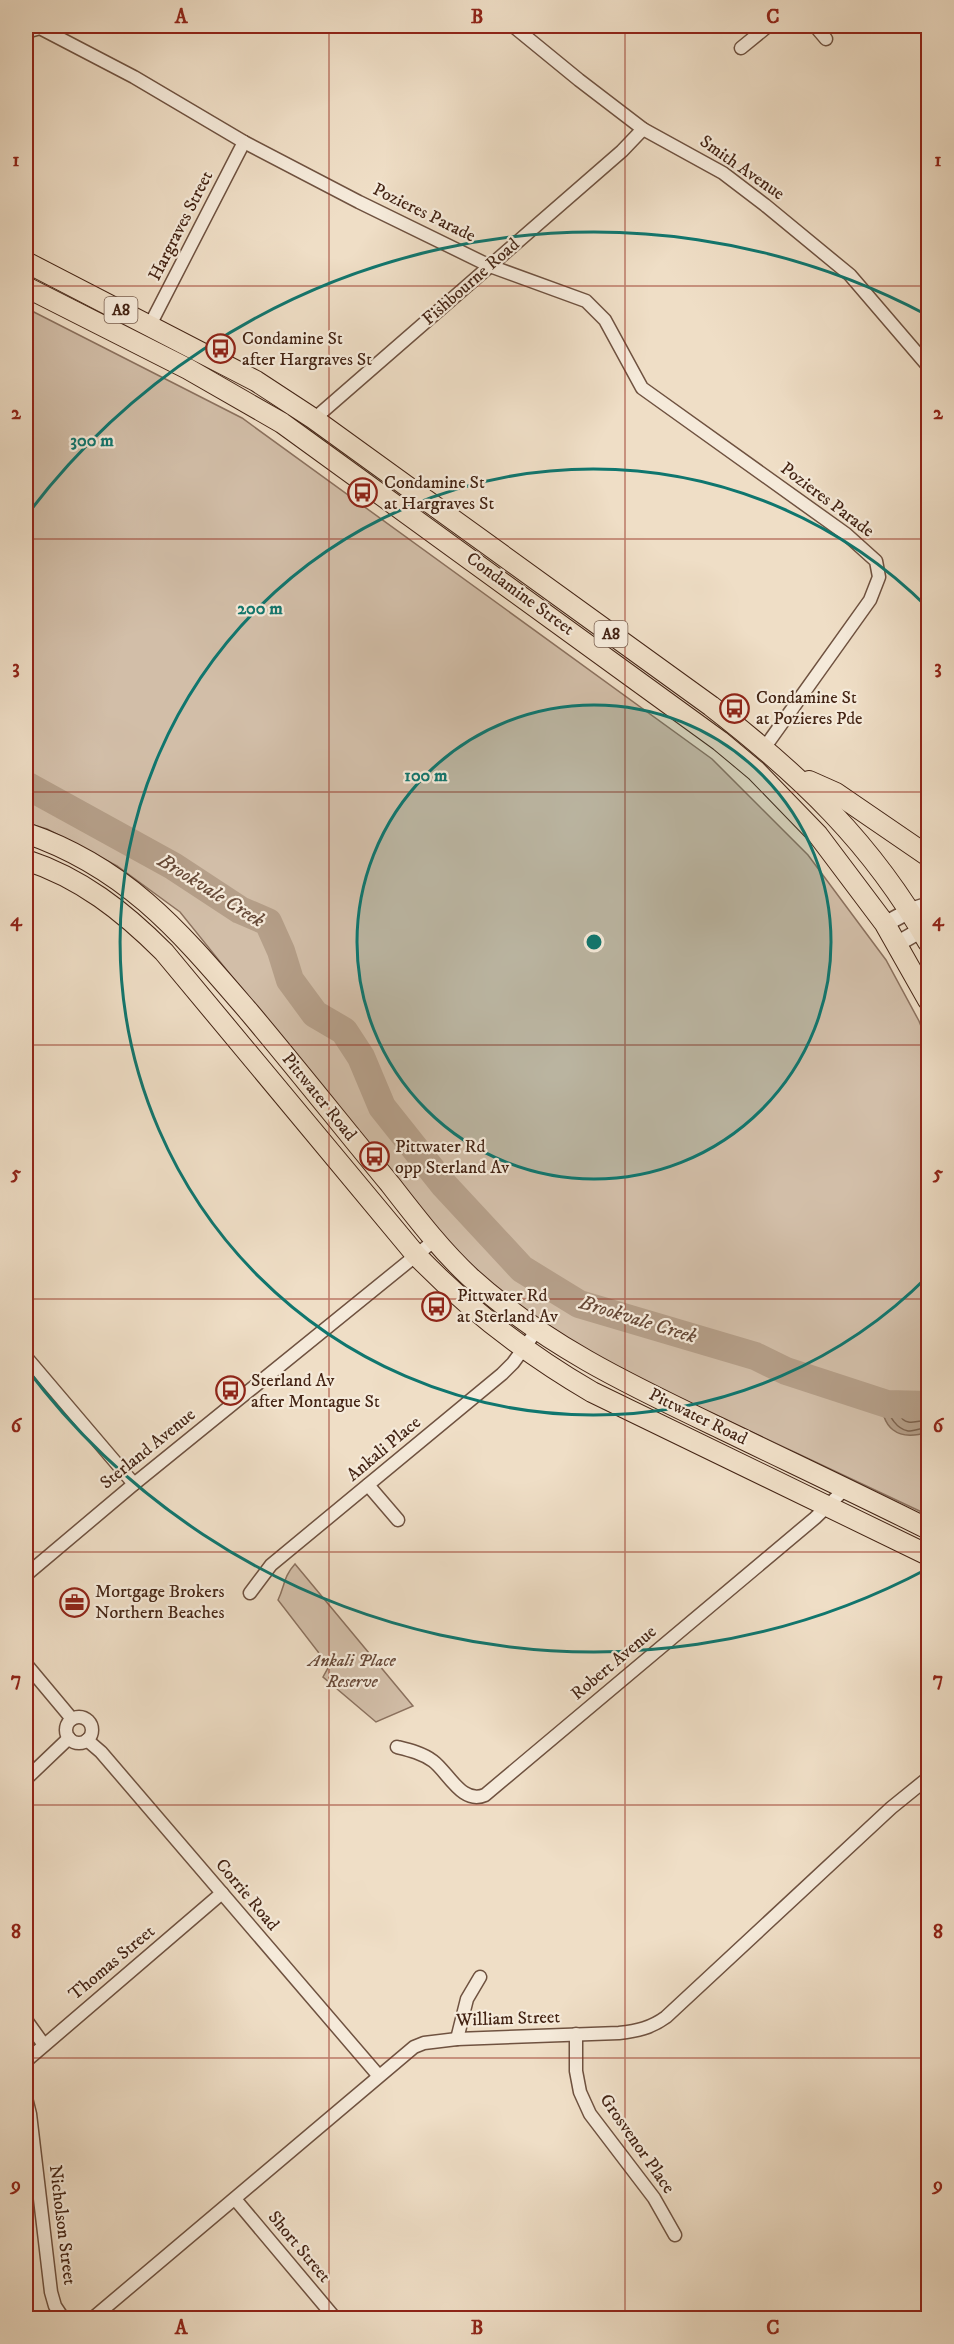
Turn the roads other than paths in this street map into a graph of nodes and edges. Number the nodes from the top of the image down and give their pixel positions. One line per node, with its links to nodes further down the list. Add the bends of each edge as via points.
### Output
1 (513, 26): 7 (street, Smith Avenue)
2 (768, 26): 6 (street)
3 (815, 26): 5 (street)
4 (26, 32): 8 (street, Pozieres Parade, via 40,28 70,42)
5 (826, 39)
6 (741, 48)
7 (643, 129): 10 (street, Fishbourne Road); 13 (street, Smith Avenue, via 723,173 850,275)
8 (244, 142): 10 (street, Pozieres Parade); 12 (street, Hargraves Street)
9 (26, 262): 12 (main road, Condamine Street / A8)
10 (490, 266): 14 (street, Fishbourne Road); 16 (street, Pozieres Parade, via 586,301 604,320 642,388 846,534 876,561 879,578 870,600)
11 (26, 287): 15 (main road, Condamine Street / A8, via 236,394)
12 (150, 325): 14 (main road, Condamine Street / A8, via 256,381)
13 (928, 366)
14 (314, 419): 15 (main road, Fishbourne Road); 16 (main road, Condamine Street / A8)
15 (298, 434): 23 (main road, Condamine Street / A8, via 756,771 818,835)
16 (765, 747): 17 (main road, Condamine Street / A8)
17 (793, 773): 19 (main road, via 836,793); 22 (main road, Condamine Street / A8, via 847,827)
18 (26, 833): 27 (main road, Pittwater Road, via 80,855 116,877 177,929 269,1035)
19 (928, 856)
20 (26, 860): 28 (main road, Pittwater Road, via 84,886 139,926)
21 (928, 905): 22 (street)
22 (909, 911): 23 (street); 24 (main road, Condamine Street / A8)
23 (885, 924): 25 (main road, Condamine Street / A8)
24 (926, 932): 25 (street)
25 (897, 944): 26 (main road, Condamine Street / A8)
26 (928, 1000)
27 (435, 1240): 28 (street, Sterland Avenue); 29 (main road, Pittwater Road, via 469,1275)
28 (416, 1255): 30 (main road, Pittwater Road, via 462,1300); 32 (street, Sterland Avenue)
29 (537, 1330): 30 (street, Ankali Place); 34 (main road, Pittwater Road, via 604,1372)
30 (524, 1349): 33 (street, Ankali Place, via 502,1374); 35 (main road, Pittwater Road, via 592,1392)
31 (26, 1358): 32 (street)
32 (134, 1484): 39 (street, Sterland Avenue)
33 (368, 1485): 36 (street); 40 (street, Ankali Place, via 271,1565)
34 (846, 1488): 35 (street, Robert Avenue); 37 (main road, Pittwater Road)
35 (828, 1506): 38 (main road, Pittwater Road); 45 (street, Robert Avenue, via 485,1795 466,1795 431,1760)
36 (398, 1520)
37 (928, 1529)
38 (928, 1555)
39 (26, 1575)
40 (250, 1593)
41 (26, 1664): 42 (street)
42 (72, 1719): 43 (street, via 66,1730); 44 (street, via 89,1722 92,1730)
43 (69, 1738): 44 (street, via 78,1743); 47 (street)
44 (87, 1740): 48 (street, Corrie Road)
45 (397, 1746)
46 (928, 1778): 51 (street, William Street, via 666,2017 644,2030)
47 (26, 1779)
48 (222, 1893): 53 (street, Thomas Street); 55 (street, Corrie Road)
49 (480, 1977): 52 (street, via 467,1999)
50 (26, 2020): 53 (street)
51 (576, 2034): 52 (street, William Street); 58 (street, Grosvenor Place, via 576,2071 590,2114 654,2198)
52 (457, 2039): 55 (street, William Street, via 414,2047)
53 (44, 2044): 54 (street, Thomas Street)
54 (26, 2061)
55 (378, 2075): 57 (street, William Street)
56 (26, 2098): 59 (street, Nicholson Street, via 51,2292)
57 (235, 2199): 60 (street, William Street); 61 (street, Short Street)
58 (675, 2235)
59 (63, 2319)
60 (93, 2319)
61 (335, 2319)

